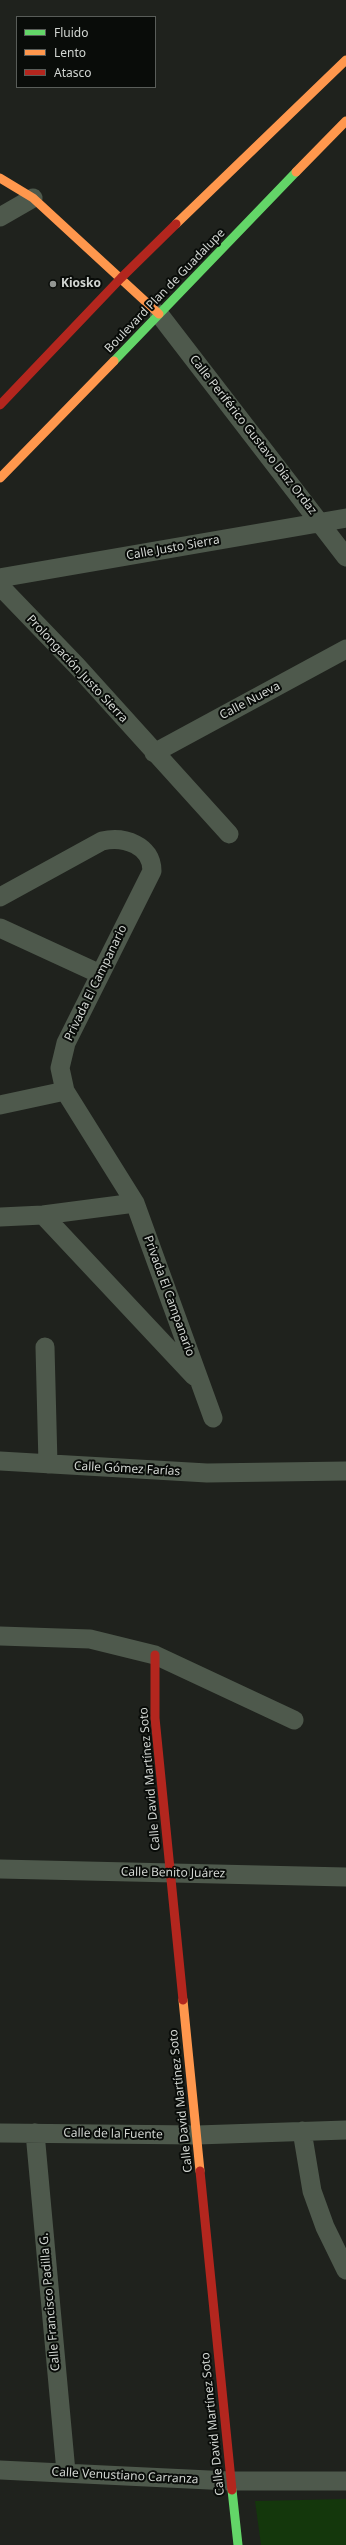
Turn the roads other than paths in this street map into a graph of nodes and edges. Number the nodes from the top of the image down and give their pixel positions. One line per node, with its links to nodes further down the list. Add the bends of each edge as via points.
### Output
1 (346, 60): 6 (street)
2 (346, 121): 7 (street, Boulevard Plan de Guadalupe)
3 (0, 178): 4 (street)
4 (33, 198): 5 (street); 6 (street)
5 (0, 217)
6 (121, 278): 7 (street); 8 (street)
7 (159, 314): 9 (street, Boulevard Plan de Guadalupe); 11 (street, Calle Periférico Gustavo Díaz Ordaz)
8 (0, 405)
9 (0, 478)
10 (346, 518): 11 (street, Calle Justo Sierra)
11 (321, 522): 12 (street, Calle Periférico Gustavo Díaz Ordaz); 13 (street, Calle Justo Sierra)
12 (346, 557)
13 (0, 578)
14 (0, 586): 16 (street, Prolongación Justo Sierra, via 77,666)
15 (346, 649): 16 (street, Calle Nueva)
16 (154, 753): 17 (street, Prolongación Justo Sierra)
17 (229, 834)
18 (0, 897): 20 (street, Privada El Campanario, via 102,841 116,838 143,848 152,861 152,871)
19 (0, 928): 20 (street)
20 (100, 974): 21 (street, Privada El Campanario, via 66,1043 60,1068)
21 (65, 1091): 22 (street); 23 (street, Privada El Campanario)
22 (0, 1105)
23 (135, 1203): 24 (street); 27 (street, Privada El Campanario)
24 (43, 1214): 25 (street); 27 (street)
25 (0, 1217)
26 (45, 1347): 30 (street)
27 (199, 1381): 28 (street, Privada El Campanario)
28 (213, 1418)
29 (0, 1462): 30 (street, Calle Gómez Farías)
30 (48, 1464): 31 (street, Calle Gómez Farías, via 207,1473)
31 (346, 1471)
32 (0, 1636): 33 (street, via 90,1640)
33 (155, 1655): 34 (street); 36 (street, Calle David Martínez Soto, via 155,1718)
34 (294, 1720)
35 (0, 1869): 36 (street, Calle Benito Juárez)
36 (170, 1873): 37 (street, Calle Benito Juárez); 42 (street, Calle David Martínez Soto)
37 (346, 1877)
38 (346, 2130): 39 (street, Calle de la Fuente)
39 (302, 2131): 42 (street, Calle de la Fuente); 43 (street, via 312,2191 325,2228)
40 (0, 2133): 41 (street, Calle de la Fuente)
41 (34, 2133): 42 (street, Calle de la Fuente); 45 (street, Calle Francisco Padilla G.)
42 (197, 2135): 46 (street, Calle David Martínez Soto)
43 (346, 2270)
44 (0, 2470): 45 (street, Calle Venustiano Carranza)
45 (66, 2472): 46 (street, Calle Venustiano Carranza)
46 (230, 2481): 47 (street, Calle Venustiano Carranza); 48 (street, Calle David Martínez Soto)
47 (346, 2481)
48 (238, 2545)

